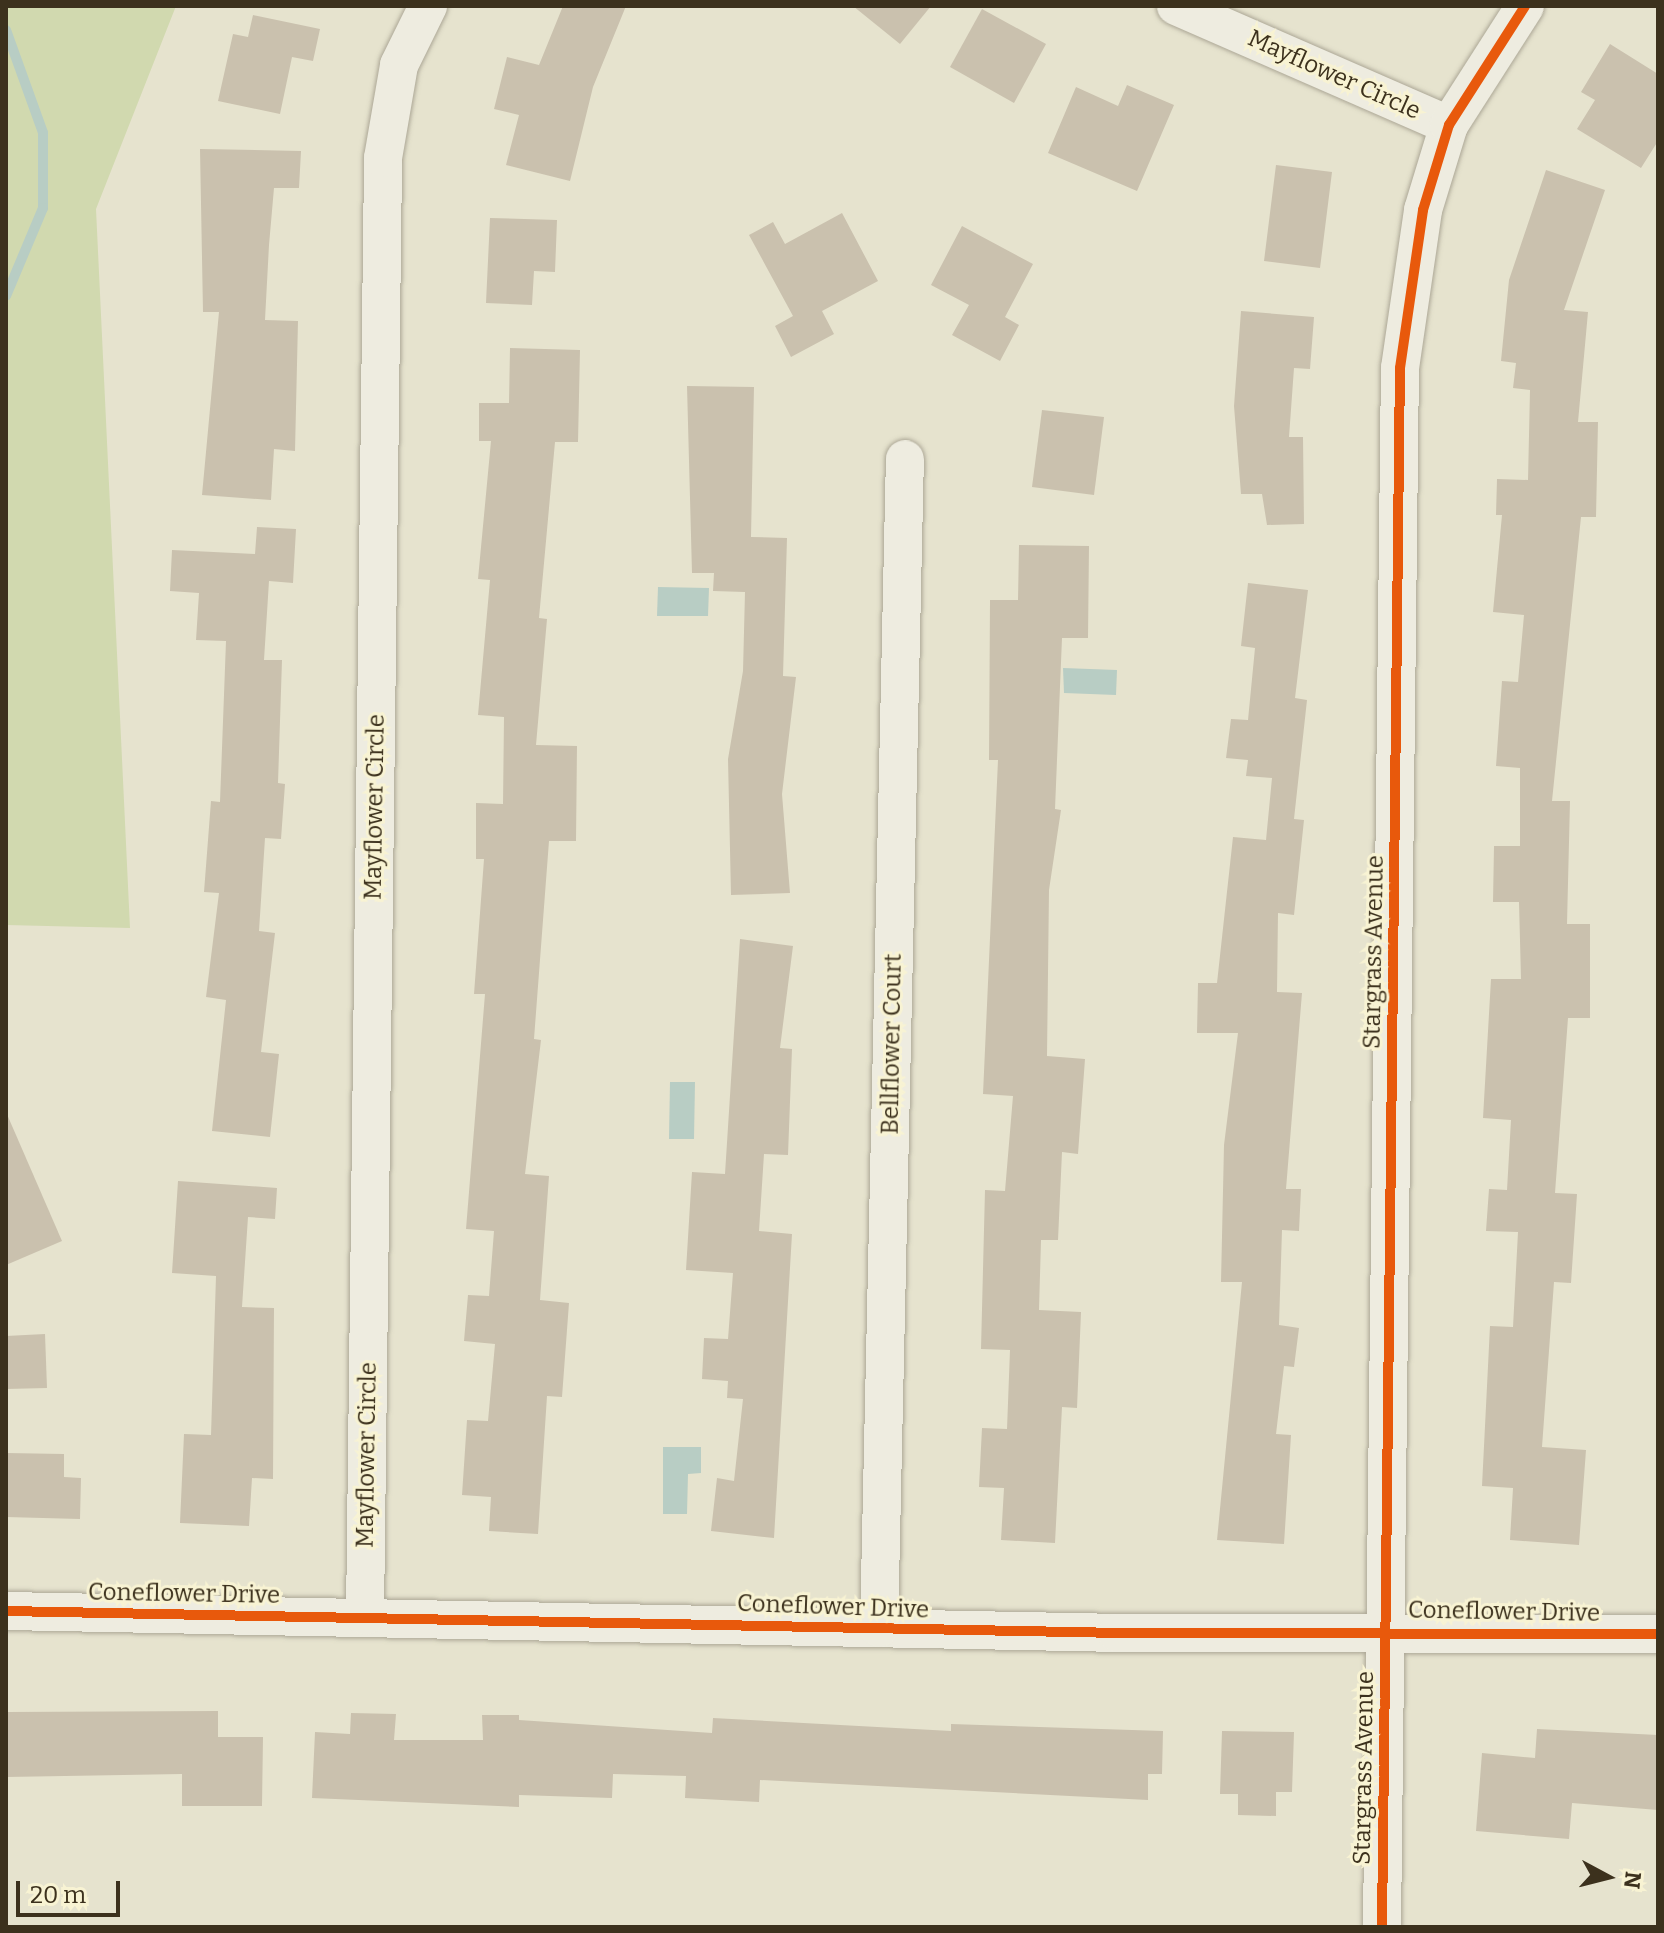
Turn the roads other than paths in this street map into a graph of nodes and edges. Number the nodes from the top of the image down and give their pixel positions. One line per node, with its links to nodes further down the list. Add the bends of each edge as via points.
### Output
1 (428, 6): 7 (street, Mayflower Circle, via 399,65 383,158)
2 (1176, 6): 4 (street, Mayflower Circle)
3 (1525, 6): 4 (street, Stargrass Avenue)
4 (1449, 125): 9 (street, Stargrass Avenue, via 1423,210 1400,368)
5 (905, 459): 8 (street, Bellflower Court)
6 (6, 1611): 7 (street, Coneflower Drive)
7 (365, 1616): 8 (street, Coneflower Drive)
8 (879, 1628): 9 (street, Coneflower Drive)
9 (1387, 1631): 10 (street, Coneflower Drive); 11 (street, Stargrass Avenue)
10 (1658, 1634)
11 (1382, 1927)

